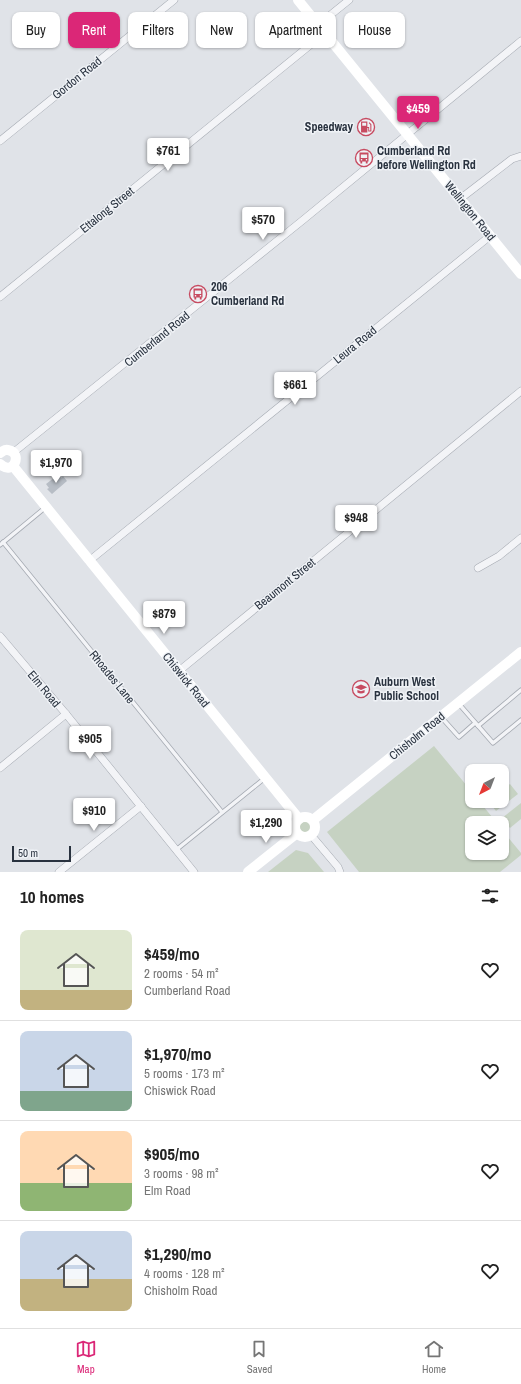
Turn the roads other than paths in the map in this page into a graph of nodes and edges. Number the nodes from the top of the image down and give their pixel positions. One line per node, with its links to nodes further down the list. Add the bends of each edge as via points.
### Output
1 (174, 0): 10 (street, Gordon Road)
2 (298, 0): 4 (main road, Wellington Road)
3 (349, 0): 5 (street)
4 (308, 12)
5 (334, 12)
6 (521, 41): 9 (street, Cumberland Road)
7 (336, 47): 9 (main road, Wellington Road)
8 (308, 48): 15 (street, Ettalong Street)
9 (408, 134): 12 (main road, Wellington Road); 18 (street, Cumberland Road)
10 (0, 141)
11 (521, 156): 12 (street, via 512,159)
12 (460, 199): 13 (main road, Wellington Road)
13 (490, 236): 14 (main road, Wellington Road); 24 (street, Leura Road)
14 (520, 272)
15 (0, 297)
16 (521, 391): 28 (street, Beaumont Street)
17 (0, 452): 18 (main road)
18 (14, 452): 20 (main road, via 16,458)
19 (0, 464): 20 (main road, via 4,467)
20 (13, 466): 21 (main road, Chiswick Road)
21 (46, 507): 23 (lane, Rhoades Lane); 24 (main road, Chiswick Road)
22 (521, 538): 25 (street, via 499,556)
23 (1, 544): 38 (lane, Rhoades Lane)
24 (89, 561): 28 (main road, Chiswick Road)
25 (478, 568)
26 (0, 636): 31 (street, Elm Road)
27 (521, 652): 30 (main road, Chisholm Road)
28 (179, 671): 36 (main road, Chiswick Road)
29 (521, 690): 34 (lane)
30 (458, 703): 32 (main road, Chisholm Road); 34 (lane)
31 (66, 714): 35 (street); 37 (street, Elm Road)
32 (441, 716): 34 (lane, via 459,737); 40 (main road, Chisholm Road)
33 (521, 720): 34 (lane, via 493,743)
34 (477, 725)
35 (0, 768)
36 (266, 777): 38 (lane); 39 (main road, Chiswick Road)
37 (141, 806): 43 (street, Elm Road); 45 (street)
38 (222, 812): 43 (lane)
39 (299, 819): 40 (main road, via 305,816); 41 (main road, via 295,824)
40 (313, 820): 42 (main road, via 315,826)
41 (297, 832): 42 (main road, via 305,837); 47 (main road)
42 (311, 834): 44 (street)
43 (176, 850): 46 (street, Elm Road)
44 (339, 870): 48 (street)
45 (59, 872)
46 (194, 872)
47 (248, 872)
48 (346, 872)

